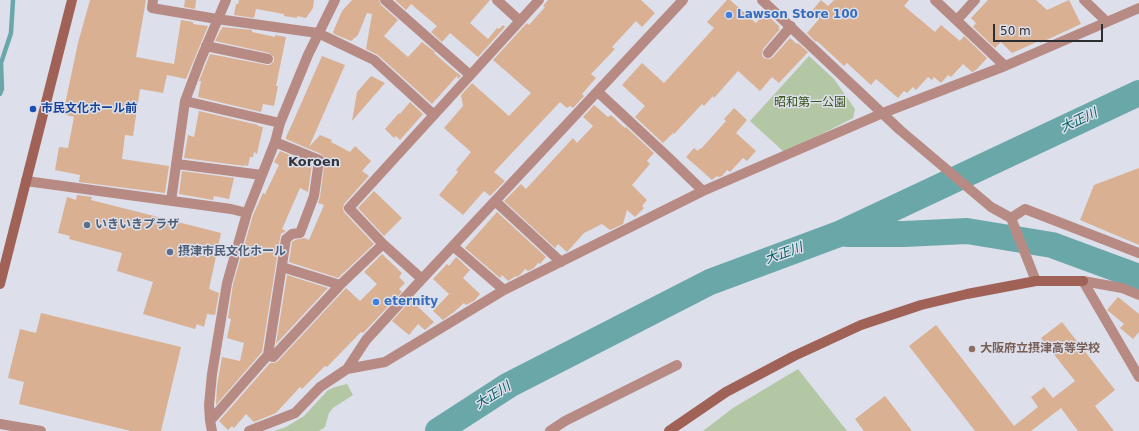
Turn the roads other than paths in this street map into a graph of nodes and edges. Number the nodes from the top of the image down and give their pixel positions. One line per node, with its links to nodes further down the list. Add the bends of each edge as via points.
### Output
1 (72, 0): 33 (street)
2 (153, 0): 14 (street, via 152,8)
3 (226, 0): 14 (street)
4 (335, 0): 19 (street)
5 (385, 0): 24 (street)
6 (497, 0): 16 (street)
7 (539, 0): 16 (street)
8 (683, 0): 25 (street)
9 (762, 0): 18 (street)
10 (935, 0): 15 (street)
11 (975, 0): 15 (street)
12 (1084, 0): 17 (street)
13 (1139, 8): 17 (street)
14 (217, 20): 19 (street); 20 (street)
15 (957, 20): 23 (street)
16 (520, 21): 24 (street)
17 (1107, 22): 23 (street)
18 (791, 26): 21 (street); 27 (street)
19 (318, 33): 28 (street, via 374,60); 29 (street)
20 (206, 46): 22 (street); 26 (street)
21 (768, 53)
22 (268, 59)
23 (1005, 66): 27 (street)
24 (470, 75): 28 (street)
25 (598, 92): 34 (street); 36 (street)
26 (185, 101): 29 (street); 31 (street)
27 (883, 113): 34 (street); 38 (street, via 991,207)
28 (434, 114): 39 (street, via 349,208)
29 (280, 123): 30 (street)
30 (275, 142): 32 (street); 43 (street, via 319,160 314,196 300,233 292,234 286,239)
31 (177, 164): 32 (street); 35 (street)
32 (262, 175): 37 (street)
33 (26, 182): 35 (street); 47 (street)
34 (703, 191): 42 (street)
35 (172, 201): 37 (street)
36 (495, 201): 40 (street); 42 (street)
37 (247, 213): 55 (street, via 227,283 212,374 209,405)
38 (1011, 218): 41 (street, via 1025,209); 45 (street)
39 (383, 244): 44 (street); 48 (street)
40 (453, 246): 44 (street); 49 (street)
41 (1139, 254)
42 (561, 262): 49 (street)
43 (282, 267): 48 (street); 51 (street)
44 (422, 279): 53 (street, via 366,340)
45 (1036, 281): 46 (street); 60 (street, via 921,305 861,325 794,356 726,392)
46 (1083, 281): 50 (street, via 1122,288); 54 (street)
47 (0, 284)
48 (340, 285): 51 (street, via 272,357)
49 (504, 290): 53 (street, via 385,362)
50 (1139, 295)
51 (268, 355): 55 (street)
52 (677, 365): 59 (street)
53 (347, 369): 58 (street, via 320,387 295,412)
54 (1139, 377)
55 (211, 426)
56 (6, 427): 57 (street)
57 (41, 431)
58 (248, 431)
59 (550, 431)
60 (670, 431)

